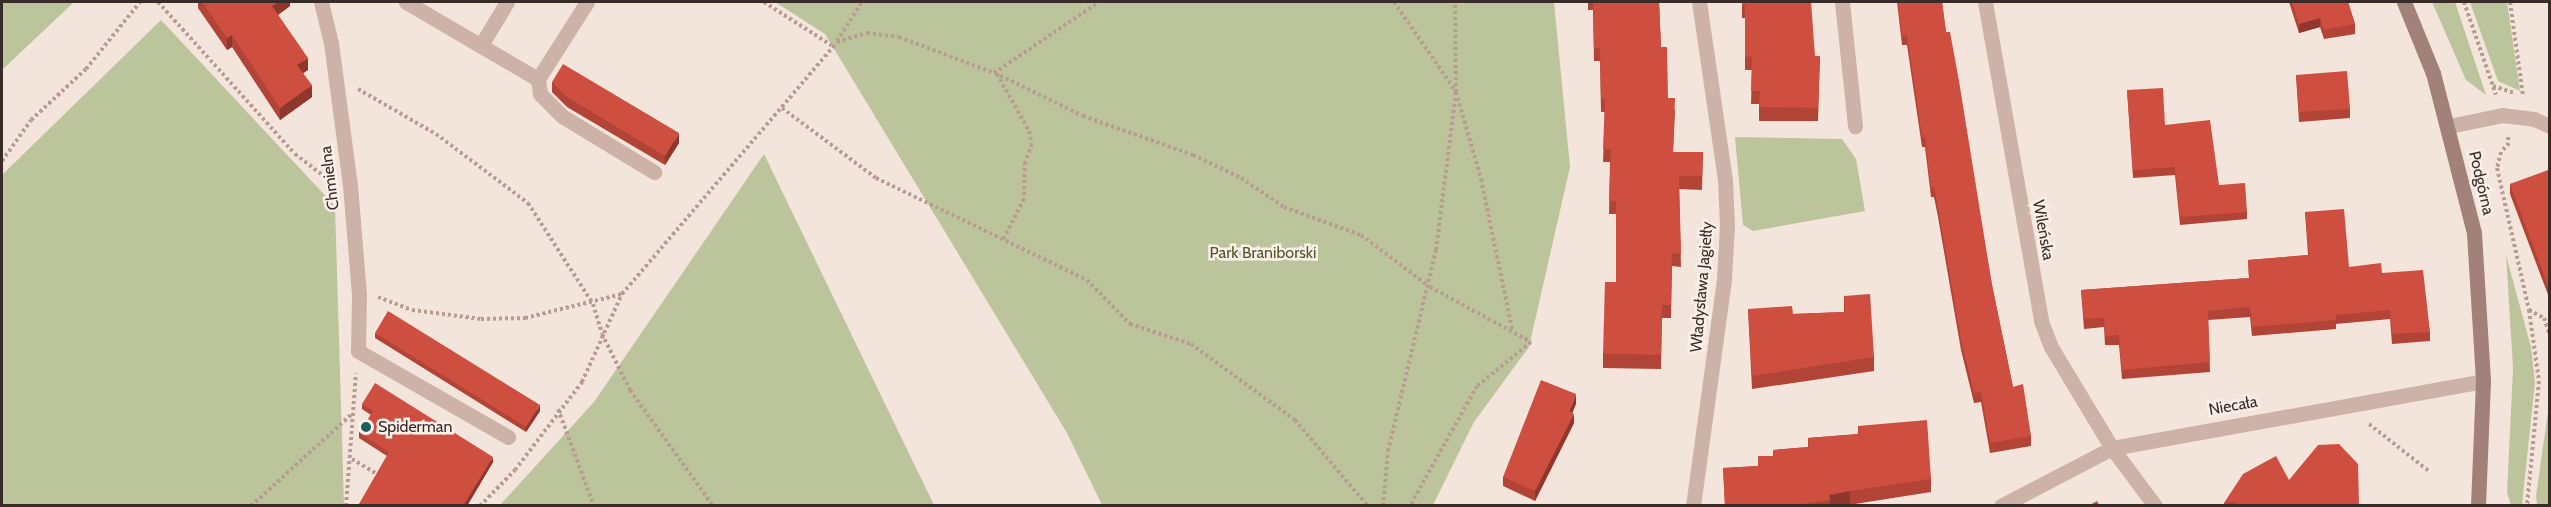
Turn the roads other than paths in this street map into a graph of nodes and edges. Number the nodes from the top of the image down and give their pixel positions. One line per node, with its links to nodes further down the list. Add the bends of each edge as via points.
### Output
1 (321, 2): 17 (street, Chmielna, via 350,185 359,295 358,351)
2 (406, 2): 9 (street)
3 (507, 2): 10 (street)
4 (587, 2): 11 (street)
5 (1699, 2): 19 (street, Władysława Jagiełły, via 1725,180 1727,226 1724,279)
6 (1842, 2): 12 (street)
7 (1985, 2): 18 (street, Wileńska, via 2041,321 2051,347)
8 (2404, 2): 13 (street, Podgórna)
9 (426, 6): 10 (street)
10 (480, 45): 11 (street)
11 (538, 79): 15 (street, via 540,94 562,116)
12 (1855, 126)
13 (2449, 126): 14 (street, via 2502,115); 16 (street, Podgórna, via 2474,233)
14 (2550, 126)
15 (654, 172)
16 (2483, 381): 18 (street, Niecała); 22 (street, Podgórna)
17 (508, 437)
18 (2112, 448): 20 (street, Niecała); 21 (street)
19 (1693, 506)
20 (2001, 506)
21 (2155, 506)
22 (2478, 506)

